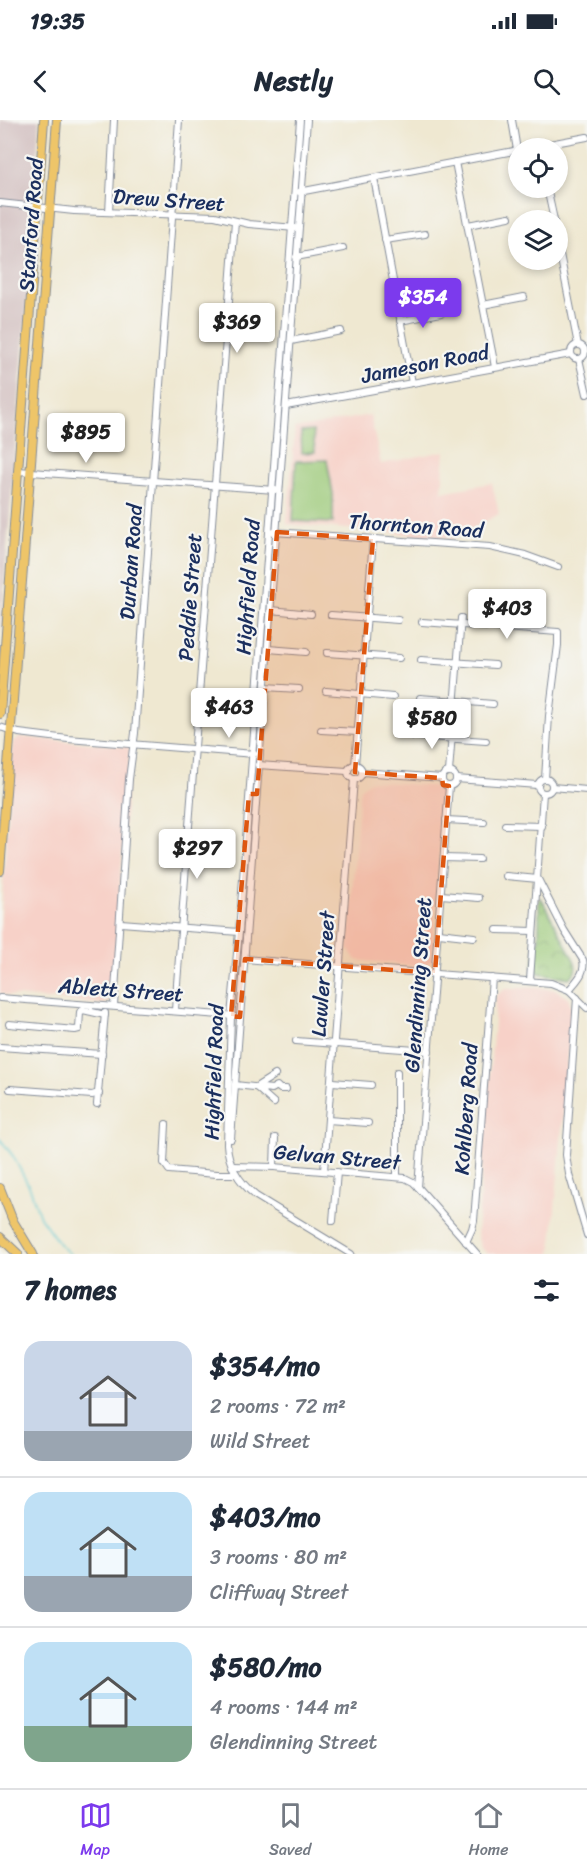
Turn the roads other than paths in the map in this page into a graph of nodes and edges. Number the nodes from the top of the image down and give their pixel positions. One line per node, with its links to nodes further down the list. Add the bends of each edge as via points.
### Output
1 (44, 120): 17 (main road, Stanford Road)
2 (57, 120): 18 (main road, Stanford Road)
3 (114, 120): 19 (street)
4 (179, 120): 20 (street, Durban Road)
5 (300, 120): 15 (street, Highfield Road)
6 (307, 120): 14 (street, Highfield Road)
7 (512, 120): 9 (street)
8 (587, 137): 10 (street)
9 (516, 138)
10 (568, 141)
11 (508, 152): 12 (street)
12 (456, 162): 13 (street); 23 (street)
13 (374, 178): 14 (street); 26 (street)
14 (302, 191): 15 (street); 24 (street, Highfield Road)
15 (294, 192): 24 (street, Highfield Road)
16 (0, 204): 17 (street, Drew Street)
17 (37, 207): 18 (street, Drew Street); 44 (main road, Stanford Road)
18 (50, 208): 19 (street, Drew Street); 45 (main road, Stanford Road)
19 (109, 212): 20 (street, Drew Street)
20 (173, 214): 22 (street, Drew Street); 46 (street, Durban Road)
21 (508, 217): 23 (street)
22 (235, 221): 24 (street, Drew Street); 47 (street, Peddie Street)
23 (468, 225): 31 (street)
24 (295, 228): 28 (street, Highfield Road); 48 (street, Highfield Road)
25 (425, 234): 26 (street)
26 (385, 240): 33 (street)
27 (343, 248): 28 (street)
28 (296, 256): 35 (street, Highfield Road)
29 (563, 270): 36 (street)
30 (524, 297): 31 (street)
31 (483, 305): 40 (street)
32 (441, 313): 33 (street)
33 (400, 321): 41 (street)
34 (341, 331): 35 (street)
35 (291, 341): 43 (street, Highfield Road)
36 (578, 345): 37 (street); 38 (street)
37 (586, 351): 39 (street)
38 (571, 354): 39 (street); 40 (street, Jameson Road)
39 (579, 359): 42 (street)
40 (495, 367): 41 (street, Jameson Road)
41 (412, 383): 43 (street, Jameson Road)
42 (587, 394)
43 (286, 406): 49 (street, Highfield Road)
44 (18, 471): 45 (street); 77 (main road, Stanford Road)
45 (31, 472): 46 (street); 80 (main road, Stanford Road)
46 (153, 480): 47 (street); 85 (street, Durban Road)
47 (215, 485): 48 (street); 86 (street, Peddie Street)
48 (272, 489): 49 (street); 50 (street, Highfield Road)
49 (279, 490): 51 (street, Highfield Road)
50 (269, 531): 51 (street, Thornton Road); 87 (street, Highfield Road)
51 (277, 532): 52 (street, Thornton Road); 54 (street, Highfield Road)
52 (373, 539): 53 (street, Thornton Road, via 490,547); 57 (street)
53 (558, 567)
54 (271, 610): 55 (street); 61 (street, Highfield Road)
55 (311, 614)
56 (331, 615): 57 (street)
57 (367, 618): 58 (street); 64 (street)
58 (398, 620)
59 (422, 622): 60 (street)
60 (461, 622): 67 (street); 98 (street, via 558,633)
61 (268, 649): 62 (street); 69 (street, Highfield Road)
62 (306, 652)
63 (327, 653): 64 (street)
64 (364, 656): 65 (street); 72 (street)
65 (399, 658)
66 (421, 660): 67 (street)
67 (458, 663): 68 (street); 75 (street)
68 (495, 665)
69 (265, 687): 70 (street); 88 (street, Highfield Road)
70 (299, 689)
71 (326, 691): 72 (street)
72 (361, 694): 73 (street); 81 (street)
73 (393, 697)
74 (420, 698): 75 (street)
75 (455, 700): 76 (street); 83 (street)
76 (493, 704)
77 (0, 714)
78 (0, 727): 80 (street)
79 (321, 730): 81 (street)
80 (11, 731): 85 (street); 112 (main road, Stanford Road)
81 (358, 732): 91 (street)
82 (414, 736): 83 (street)
83 (452, 739): 84 (street); 94 (street)
84 (486, 741)
85 (134, 744): 86 (street); 117 (street, Durban Road)
86 (195, 748): 87 (street); 118 (street, Peddie Street)
87 (253, 754): 88 (street); 89 (street, Highfield Road)
88 (260, 755): 90 (street, Highfield Road)
89 (252, 763): 90 (street); 103 (street, Highfield Road)
90 (260, 765): 92 (street); 104 (street, Highfield Road)
91 (355, 765): 92 (street); 93 (street)
92 (347, 771): 96 (street)
93 (362, 772): 95 (street); 96 (street, via 360,778)
94 (450, 772): 95 (street); 97 (street)
95 (442, 778): 100 (street)
96 (354, 779): 125 (street, Lawler Street)
97 (456, 779): 99 (street); 100 (street)
98 (545, 779): 99 (street); 101 (street)
99 (537, 785): 105 (street)
100 (449, 786): 106 (street, Glendinning Street)
101 (552, 787): 102 (street); 105 (street)
102 (587, 790)
103 (249, 794): 104 (street); 120 (street, Highfield Road)
104 (257, 794): 124 (street, Highfield Road)
105 (543, 794): 109 (street)
106 (446, 820): 107 (street); 110 (street, Glendinning Street)
107 (484, 822)
108 (505, 825): 109 (street)
109 (542, 826): 114 (street)
110 (444, 858): 111 (street); 115 (street, Glendinning Street)
111 (479, 859)
112 (0, 871)
113 (506, 876): 114 (street)
114 (538, 879): 121 (street); 129 (street, via 583,960 582,973)
115 (441, 895): 116 (street); 122 (street, Glendinning Street)
116 (479, 898)
117 (121, 923): 118 (street); 133 (street, Durban Road)
118 (182, 927): 120 (street); 135 (street, Peddie Street)
119 (498, 930): 121 (street)
120 (239, 932): 137 (street, Highfield Road)
121 (533, 932): 128 (street)
122 (439, 933): 123 (street); 126 (street, Glendinning Street)
123 (474, 937)
124 (245, 959): 125 (street); 138 (street, Highfield Road)
125 (340, 966): 126 (street); 141 (street, Lawler Street)
126 (435, 974): 127 (street); 143 (street, Glendinning Street)
127 (492, 978): 128 (street); 171 (street, Kohlberg Road, via 474,1221)
128 (530, 980): 129 (street)
129 (569, 990): 131 (street)
130 (0, 998): 132 (street, Ablett Street)
131 (577, 998): 134 (street); 169 (street, via 566,1155)
132 (105, 1006): 133 (street, Ablett Street); 136 (street)
133 (114, 1006): 135 (street, Ablett Street)
134 (587, 1008)
135 (175, 1010): 137 (street, Ablett Street)
136 (105, 1015): 139 (street, via 83,1010 80,1027 75,1030); 144 (street)
137 (231, 1016): 138 (street, Ablett Street); 160 (street, Highfield Road, via 227,1137)
138 (240, 1017): 149 (street, Highfield Road)
139 (9, 1024)
140 (296, 1041): 141 (street)
141 (335, 1044): 143 (street); 147 (street, Lawler Street)
142 (0, 1047): 144 (street)
143 (429, 1051): 166 (street, Glendinning Street)
144 (102, 1054): 153 (street)
145 (397, 1072): 165 (street)
146 (275, 1075): 150 (street)
147 (332, 1082): 148 (street); 156 (street, Lawler Street)
148 (371, 1085)
149 (235, 1086): 150 (street); 160 (street, Highfield Road)
150 (256, 1087): 152 (street, via 277,1092); 154 (street)
151 (10, 1089): 153 (street)
152 (283, 1089)
153 (99, 1093): 155 (street)
154 (274, 1103)
155 (97, 1104)
156 (328, 1120): 157 (street); 162 (street, Lawler Street)
157 (368, 1123)
158 (166, 1125): 164 (street, via 164,1163 169,1170)
159 (275, 1138): 161 (street)
160 (232, 1164): 161 (street, Gelvan Street); 164 (street)
161 (274, 1167): 162 (street, Gelvan Street)
162 (324, 1171): 163 (street, Gelvan Street)
163 (337, 1172): 165 (street, Gelvan Street); 168 (street)
164 (236, 1174): 174 (street, via 256,1196)
165 (397, 1177): 166 (street, Gelvan Street)
166 (418, 1187): 171 (street, Gelvan Street)
167 (0, 1188): 173 (highway)
168 (333, 1221)
169 (587, 1235)
170 (0, 1237): 172 (highway)
171 (466, 1242): 175 (street, Gelvan Street)
172 (18, 1254)
173 (33, 1254)
174 (351, 1254)
175 (477, 1254)

